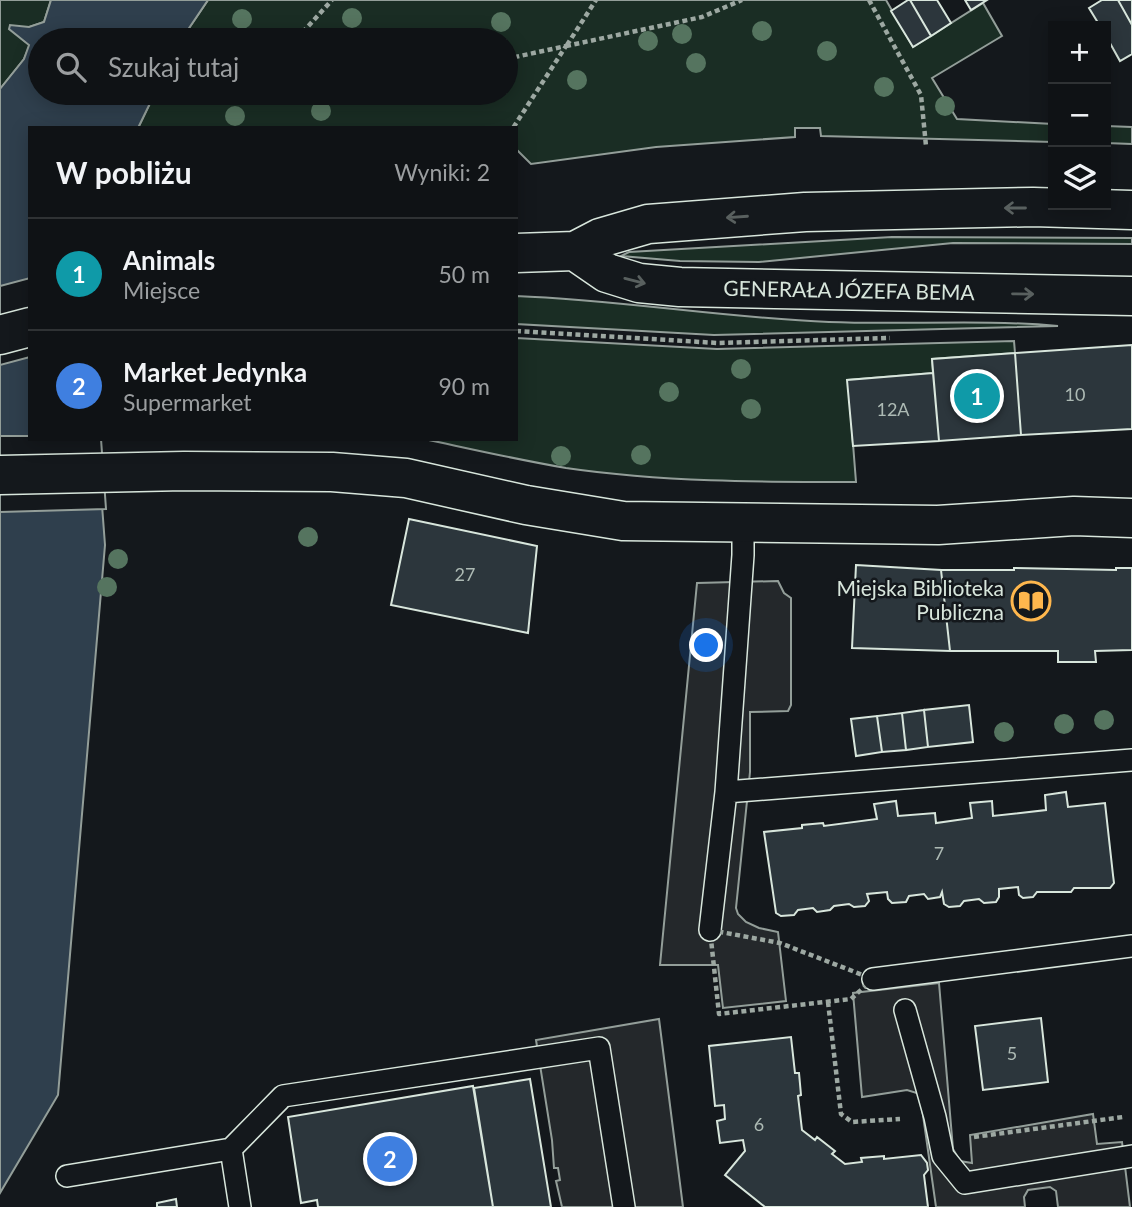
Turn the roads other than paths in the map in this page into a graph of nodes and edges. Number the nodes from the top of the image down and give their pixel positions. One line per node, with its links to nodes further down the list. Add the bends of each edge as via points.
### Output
1 (1132, 211): 2 (main road, one-way to 2, via 954,208 648,223)
2 (575, 251): 3 (main road); 4 (main road, GENERAŁA JÓZEFA BEMA, one-way to 4, via 607,273 680,288)
3 (518, 253)
4 (1132, 296)
5 (28, 328): 6 (main road)
6 (0, 335)
7 (0, 475): 9 (main road, via 332,472 406,478 623,521)
8 (1132, 518): 9 (main road, via 1073,516 938,525)
9 (743, 524): 11 (lane)
10 (1132, 760): 11 (lane)
11 (726, 792): 12 (lane)
12 (710, 930)
13 (1132, 946): 14 (lane)
14 (873, 979)
15 (905, 1010): 17 (lane, via 943,1156 965,1183)
16 (231, 1149): 18 (lane); 19 (lane); 20 (lane, via 283,1096 599,1048)
17 (1132, 1156)
18 (67, 1176)
19 (240, 1207)
20 (624, 1207)

